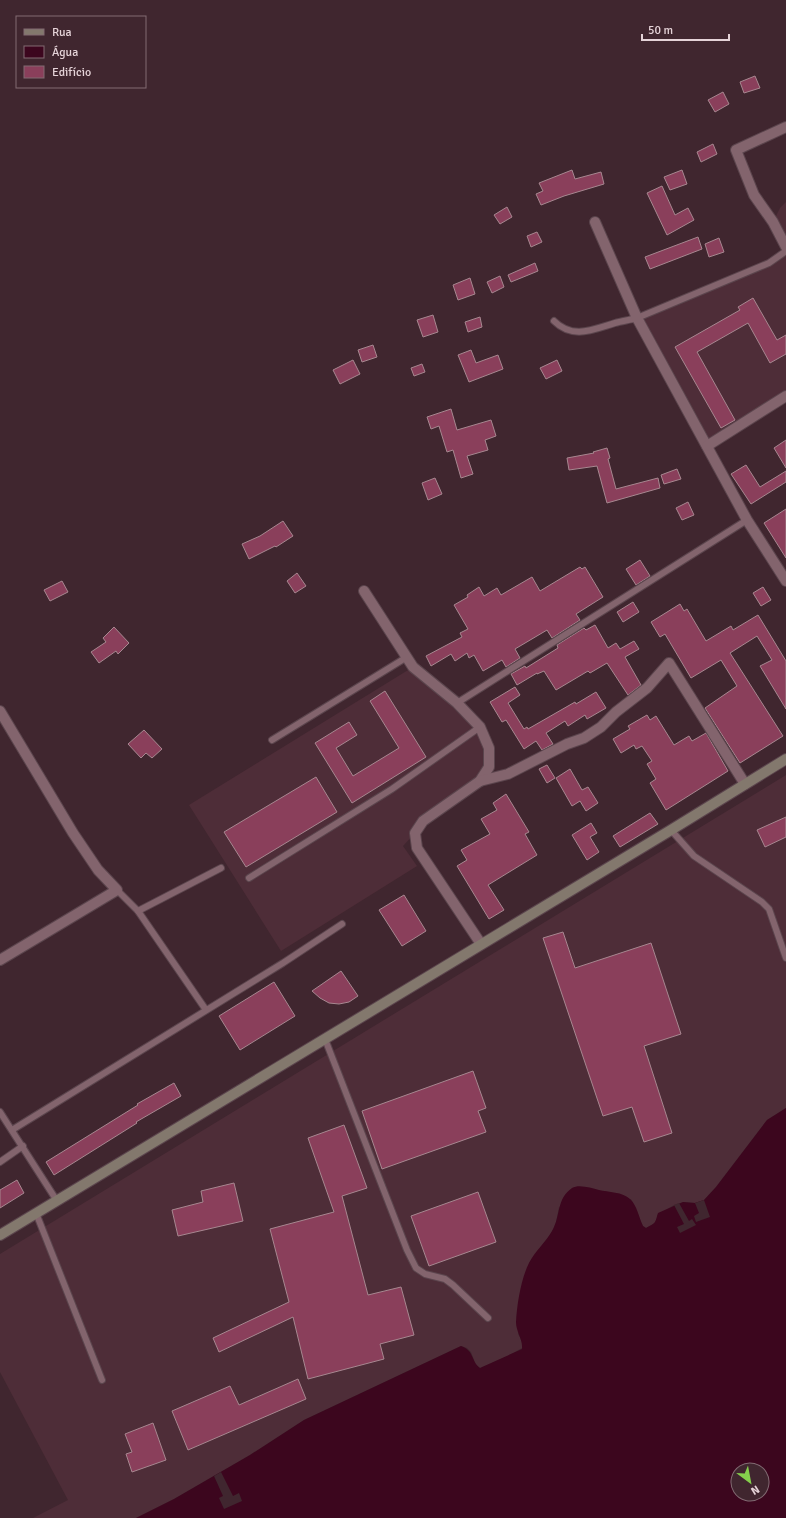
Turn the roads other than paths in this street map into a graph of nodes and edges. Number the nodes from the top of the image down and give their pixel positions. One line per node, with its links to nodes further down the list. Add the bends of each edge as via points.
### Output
1 (786, 127): 3 (street, via 736,150 754,195 773,222)
2 (595, 222): 5 (street)
3 (786, 247)
4 (786, 251): 5 (lane, via 769,263)
5 (637, 318): 6 (lane, via 591,332 569,330); 8 (street)
6 (554, 322)
7 (786, 396): 8 (street)
8 (707, 446): 9 (street)
9 (748, 520): 10 (street); 13 (lane)
10 (786, 581)
11 (364, 591): 12 (street)
12 (407, 657): 13 (street, via 413,667); 16 (lane)
13 (457, 703): 15 (street)
14 (0, 711): 23 (street, via 72,833 98,870)
15 (480, 727): 18 (street, via 489,748 489,767); 22 (lane, via 392,789)
16 (272, 740)
17 (786, 759): 19 (street)
18 (480, 781): 19 (street, via 508,774 590,734 647,688 669,663); 26 (street, via 423,821 416,833 417,848)
19 (745, 784): 20 (street)
20 (671, 830): 26 (street); 27 (lane, via 694,856 769,909)
21 (221, 868): 24 (lane)
22 (249, 878)
23 (117, 890): 24 (lane); 28 (street)
24 (138, 911): 29 (lane)
25 (342, 924): 29 (lane)
26 (481, 944): 30 (street)
27 (786, 958)
28 (0, 960)
29 (206, 1010): 32 (lane)
30 (325, 1039): 35 (street); 38 (lane, via 406,1250 416,1268 425,1274 445,1279)
31 (0, 1112): 32 (lane)
32 (12, 1130): 33 (lane)
33 (23, 1146): 34 (lane); 35 (lane)
34 (0, 1162)
35 (57, 1201): 36 (street)
36 (36, 1213): 37 (street); 39 (lane)
37 (0, 1235)
38 (488, 1318)
39 (102, 1380)

